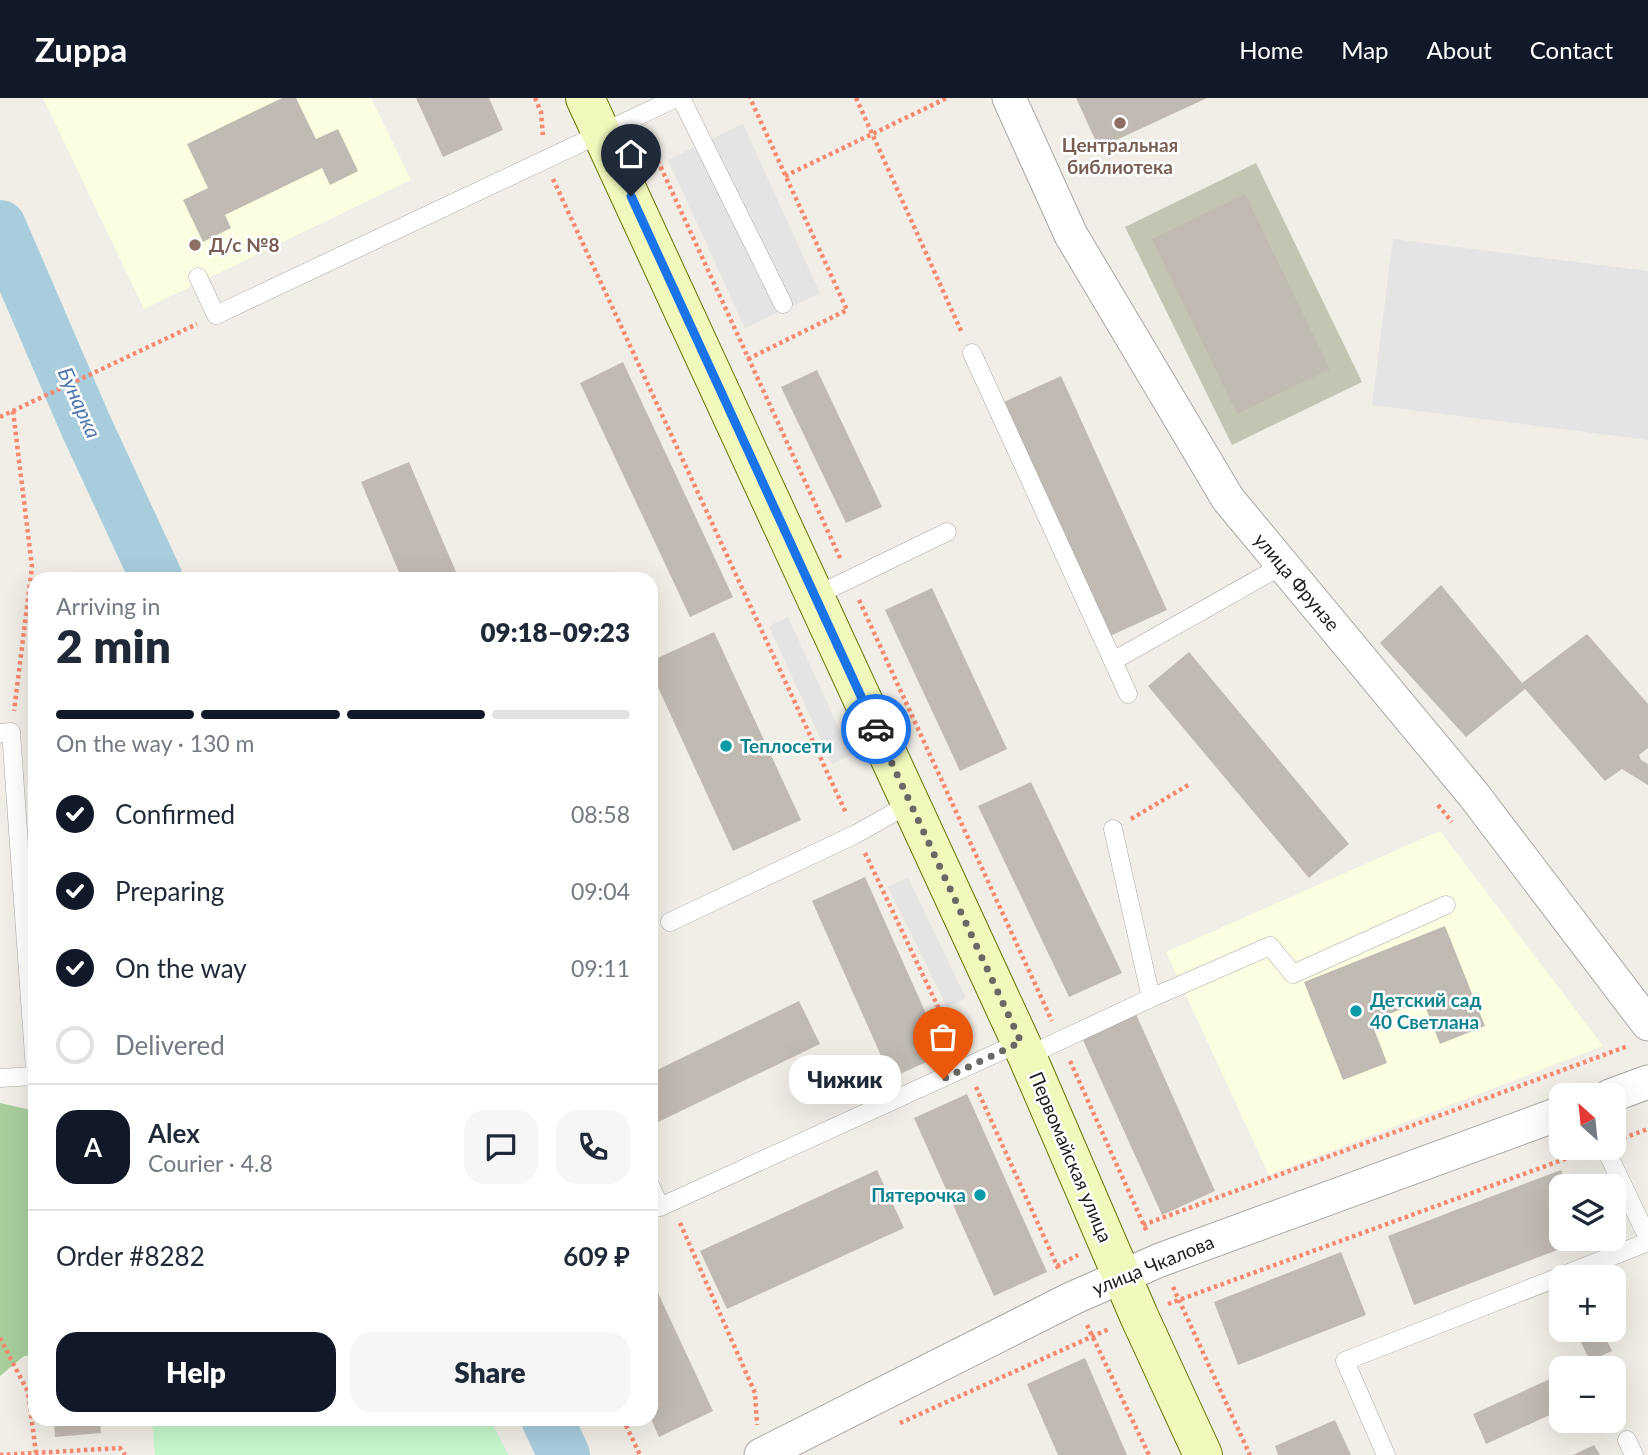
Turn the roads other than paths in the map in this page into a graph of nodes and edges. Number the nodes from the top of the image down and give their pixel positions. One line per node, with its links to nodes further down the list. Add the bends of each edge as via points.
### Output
1 (585, 98): 4 (main road, Первомайская улица)
2 (678, 98): 4 (lane); 6 (lane)
3 (1009, 98): 9 (street, улица Фрунзе, via 1071,235 1228,499)
4 (601, 132): 5 (lane, via 216,315); 10 (main road, Первомайская улица)
5 (198, 277)
6 (783, 304)
7 (972, 353): 11 (lane)
8 (947, 533): 10 (lane)
9 (1283, 565): 11 (lane); 20 (street, улица Фрунзе, via 1473,794)
10 (813, 597): 14 (main road, Первомайская улица)
11 (1113, 661): 12 (lane)
12 (1128, 694)
13 (5, 732): 18 (lane)
14 (911, 803): 17 (lane); 21 (main road, Первомайская улица)
15 (1113, 829): 19 (lane)
16 (1446, 905): 19 (lane, via 1293,974 1270,946)
17 (670, 922)
18 (28, 991)
19 (1151, 998): 21 (lane)
20 (1639, 1034)
21 (1036, 1046): 28 (lane, via 967,1068 660,1207); 30 (main road, Первомайская улица)
22 (28, 1076): 23 (lane)
23 (0, 1078)
24 (1648, 1082): 25 (street)
25 (1626, 1090)
26 (1549, 1117): 30 (street, улица Чкалова)
27 (1611, 1160): 29 (lane)
28 (658, 1203)
29 (1648, 1240): 33 (lane, via 1345,1361)
30 (1122, 1276): 31 (street, улица Чкалова); 32 (main road, Первомайская улица)
31 (759, 1441)
32 (1203, 1455)
33 (1386, 1455)

